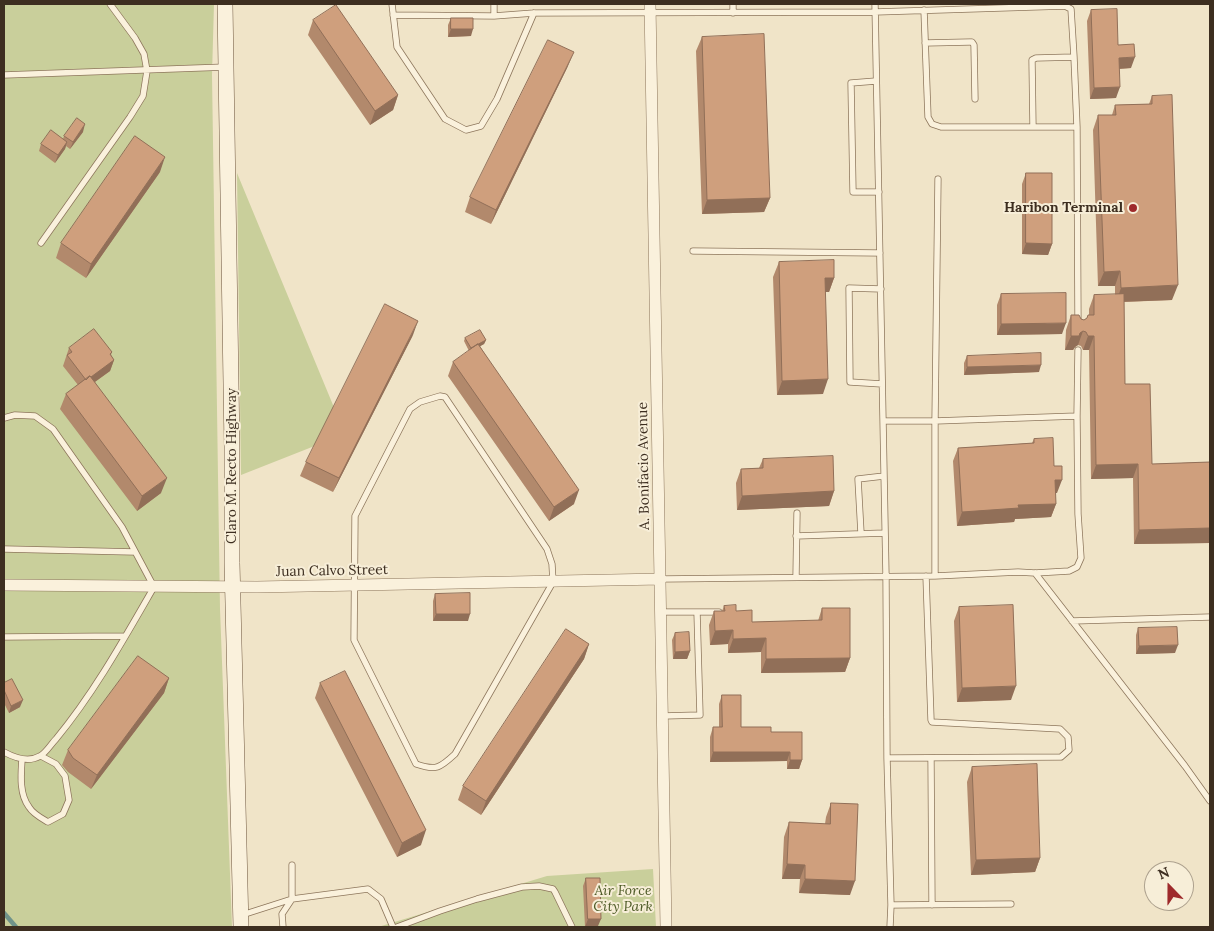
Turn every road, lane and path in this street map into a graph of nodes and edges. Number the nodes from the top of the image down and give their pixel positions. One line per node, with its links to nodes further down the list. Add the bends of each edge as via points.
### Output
1 (110, 4): 17 (lane, via 144,54)
2 (224, 4): 16 (main road, Claro M. Recto Highway)
3 (392, 4): 12 (lane)
4 (494, 4): 13 (lane)
5 (733, 4): 11 (lane)
6 (875, 4): 9 (lane)
7 (650, 8): 10 (lane); 11 (lane); 48 (street, A. Bonifacio Avenue)
8 (924, 10): 9 (lane); 14 (lane); 15 (lane, via 1065,6 1071,9)
9 (875, 12): 11 (lane); 19 (lane)
10 (534, 13): 12 (lane, via 497,99 481,126 466,130 445,119 397,47); 13 (lane)
11 (733, 13)
12 (393, 15): 13 (lane)
13 (494, 16)
14 (925, 43): 20 (lane, via 973,43); 21 (lane, via 928,117 932,124 940,128)
15 (1074, 57): 21 (lane, via 1032,60); 22 (lane)
16 (226, 68): 17 (lane); 53 (main road, Claro M. Recto Highway)
17 (147, 71): 18 (lane); 25 (lane, via 143,96)
18 (4, 75)
19 (876, 81): 24 (lane); 24 (lane, via 851,84 853,192)
20 (975, 99)
21 (1033, 127): 22 (lane)
22 (1077, 127): 29 (lane)
23 (938, 179): 35 (lane)
24 (879, 192): 27 (lane)
25 (41, 243)
26 (692, 251): 27 (lane)
27 (880, 253): 28 (lane)
28 (881, 289): 31 (lane); 31 (lane, via 849,288 850,382)
29 (1078, 330)
30 (1078, 350): 32 (lane)
31 (882, 384): 34 (lane)
32 (1077, 416): 35 (lane); 43 (lane, via 1081,558 1077,567 1069,571)
33 (4, 418): 42 (lane, via 35,416 53,429 122,527)
34 (883, 421): 35 (lane); 36 (lane)
35 (935, 421): 46 (lane)
36 (884, 476): 38 (lane, via 858,478); 39 (lane)
37 (797, 513): 40 (lane)
38 (861, 533): 39 (lane); 40 (lane)
39 (886, 533): 44 (lane)
40 (796, 536): 47 (lane)
41 (4, 549): 42 (lane)
42 (135, 552): 52 (lane)
43 (1035, 573): 46 (lane); 58 (lane)
44 (886, 576): 45 (lane); 47 (lane); 64 (lane)
45 (926, 576): 46 (lane); 65 (lane, via 932,722 1060,730 1068,737 1069,750 1060,757)
46 (936, 576)
47 (796, 577): 48 (lane)
48 (661, 579): 49 (street, Juan Calvo Street); 54 (street, A. Bonifacio Avenue)
49 (553, 582): 51 (street, Juan Calvo Street); 51 (lane, via 455,754 444,765 429,769 416,764 354,640); 51 (lane, via 547,549 445,397 440,396 410,409 355,516)
50 (4, 585): 52 (street, Juan Calvo Street)
51 (354, 586): 53 (street, Juan Calvo Street)
52 (154, 587): 53 (street, Juan Calvo Street); 59 (lane)
53 (233, 587): 73 (main road, Claro M. Recto Highway)
54 (661, 612): 55 (lane); 61 (street, A. Bonifacio Avenue)
55 (697, 612): 56 (lane); 61 (lane, via 700,715)
56 (724, 612)
57 (1210, 617): 58 (lane)
58 (1072, 621): 67 (lane)
59 (125, 636): 60 (lane); 63 (lane, via 62,732)
60 (4, 637)
61 (663, 716): 78 (street, A. Bonifacio Avenue)
62 (4, 752): 66 (lane)
63 (41, 756): 66 (lane); 66 (lane, via 56,764 65,776 70,800 63,814 48,822 29,808 24,797)
64 (887, 758): 65 (lane); 71 (lane)
65 (930, 758): 72 (lane)
66 (22, 759)
67 (1210, 801)
68 (292, 864): 69 (lane)
69 (292, 899): 73 (lane); 74 (lane, via 282,914); 75 (lane, via 368,889 380,899)
70 (1011, 904): 72 (lane)
71 (891, 905): 72 (lane); 79 (lane)
72 (932, 905)
73 (241, 921)
74 (283, 927)
75 (393, 927)
76 (397, 927): 77 (lane, via 478,899 522,887 539,886 553,889)
77 (572, 927)
78 (666, 927)
79 (890, 927)

